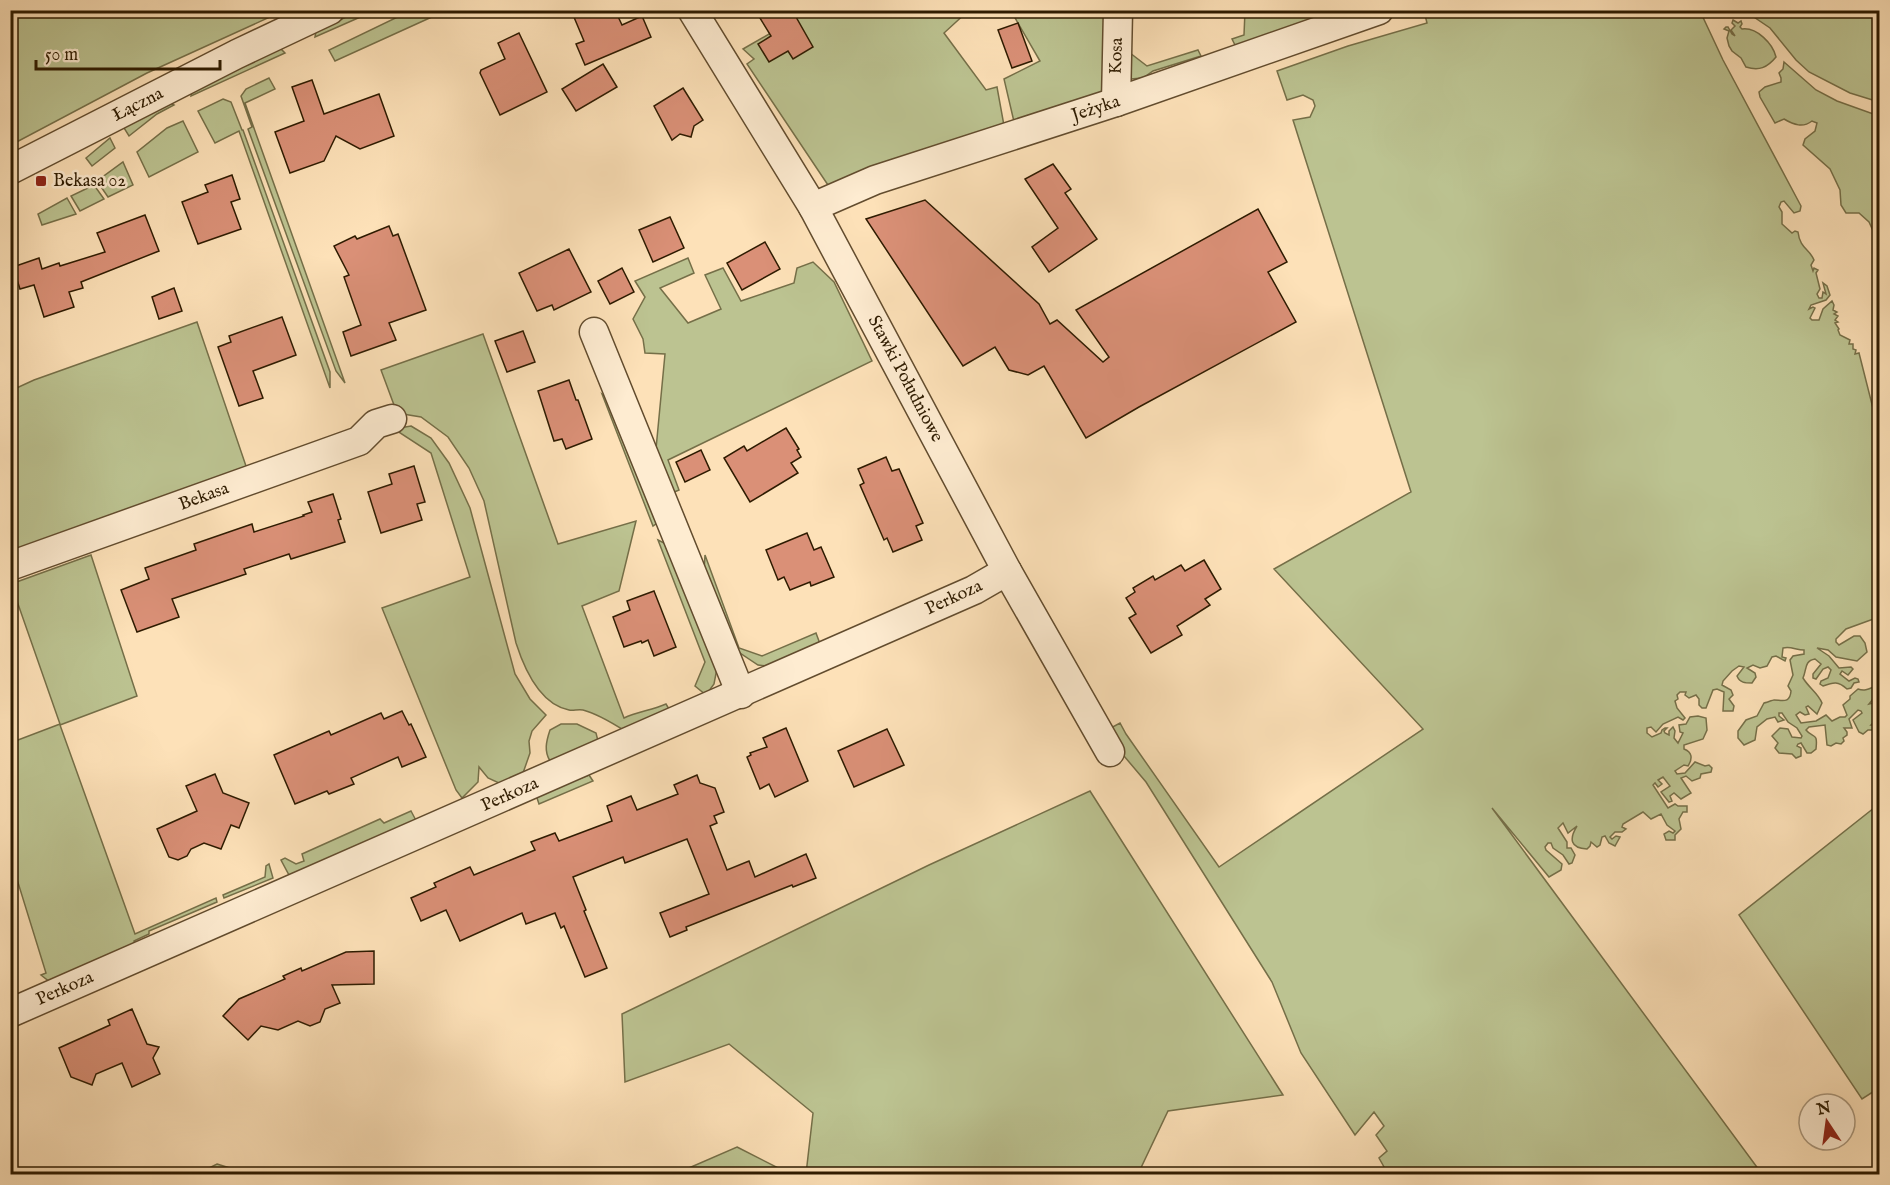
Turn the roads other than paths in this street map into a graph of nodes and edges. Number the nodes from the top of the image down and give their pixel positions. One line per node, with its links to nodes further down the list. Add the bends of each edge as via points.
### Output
1 (330, 10): 6 (street, Łączna)
2 (692, 10): 7 (street, Stawki Południowe)
3 (1118, 10): 5 (street, Kosa)
4 (1379, 10): 5 (street, Jeżyka)
5 (1116, 102): 7 (street, Jeżyka, via 875,180)
6 (10, 170)
7 (813, 207): 11 (street, Stawki Południowe)
8 (594, 333): 12 (street)
9 (392, 419): 10 (street, Bekasa, via 376,424 359,441)
10 (10, 566)
11 (1007, 571): 12 (street, Perkoza, via 974,590); 13 (street, Stawki Południowe)
12 (741, 694): 14 (street, Perkoza)
13 (1110, 752)
14 (10, 1013)

